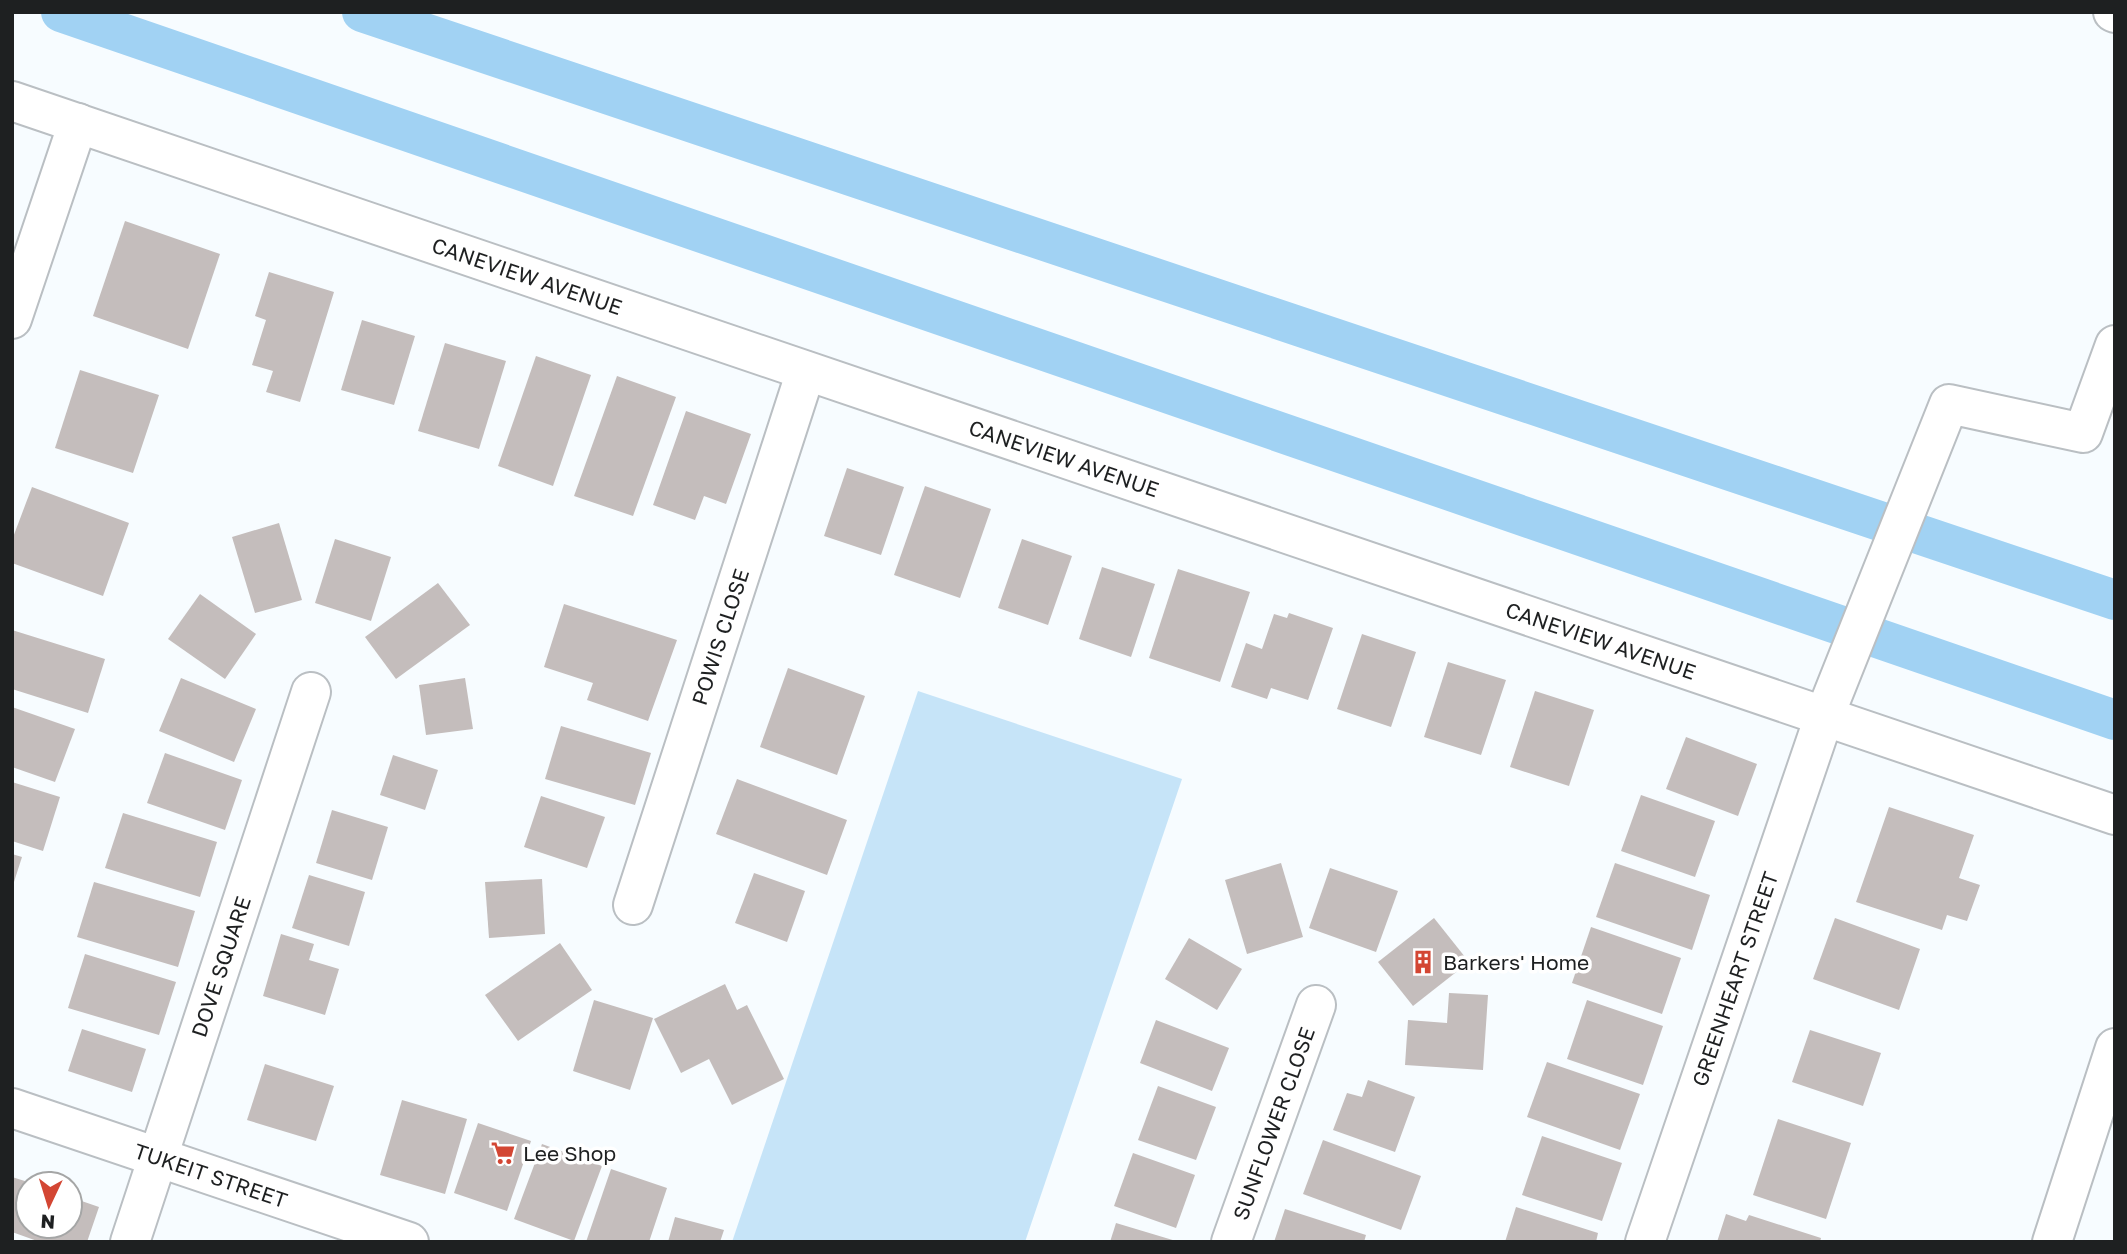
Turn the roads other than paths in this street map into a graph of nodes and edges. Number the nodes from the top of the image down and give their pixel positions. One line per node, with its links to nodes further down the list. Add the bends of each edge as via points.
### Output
1 (12, 101): 2 (street, CANEVIEW AVENUE)
2 (78, 123): 3 (street); 5 (street, CANEVIEW AVENUE)
3 (12, 319)
4 (2115, 345): 7 (street, GREENHEART STREET, via 2083,433 1950,404)
5 (806, 370): 7 (street, CANEVIEW AVENUE); 9 (street, POWIS CLOSE)
6 (311, 692): 13 (street, DOVE SQUARE)
7 (1825, 717): 8 (street, CANEVIEW AVENUE); 17 (street, GREENHEART STREET)
8 (2115, 815)
9 (634, 905)
10 (1316, 1005): 16 (street, SUNFLOWER CLOSE)
11 (2115, 1048): 18 (street)
12 (12, 1108): 13 (street, TUKEIT STREET)
13 (157, 1157): 14 (street, DOVE SQUARE); 15 (street, TUKEIT STREET)
14 (130, 1242)
15 (409, 1242)
16 (1231, 1242)
17 (1645, 1242)
18 (2052, 1242)

